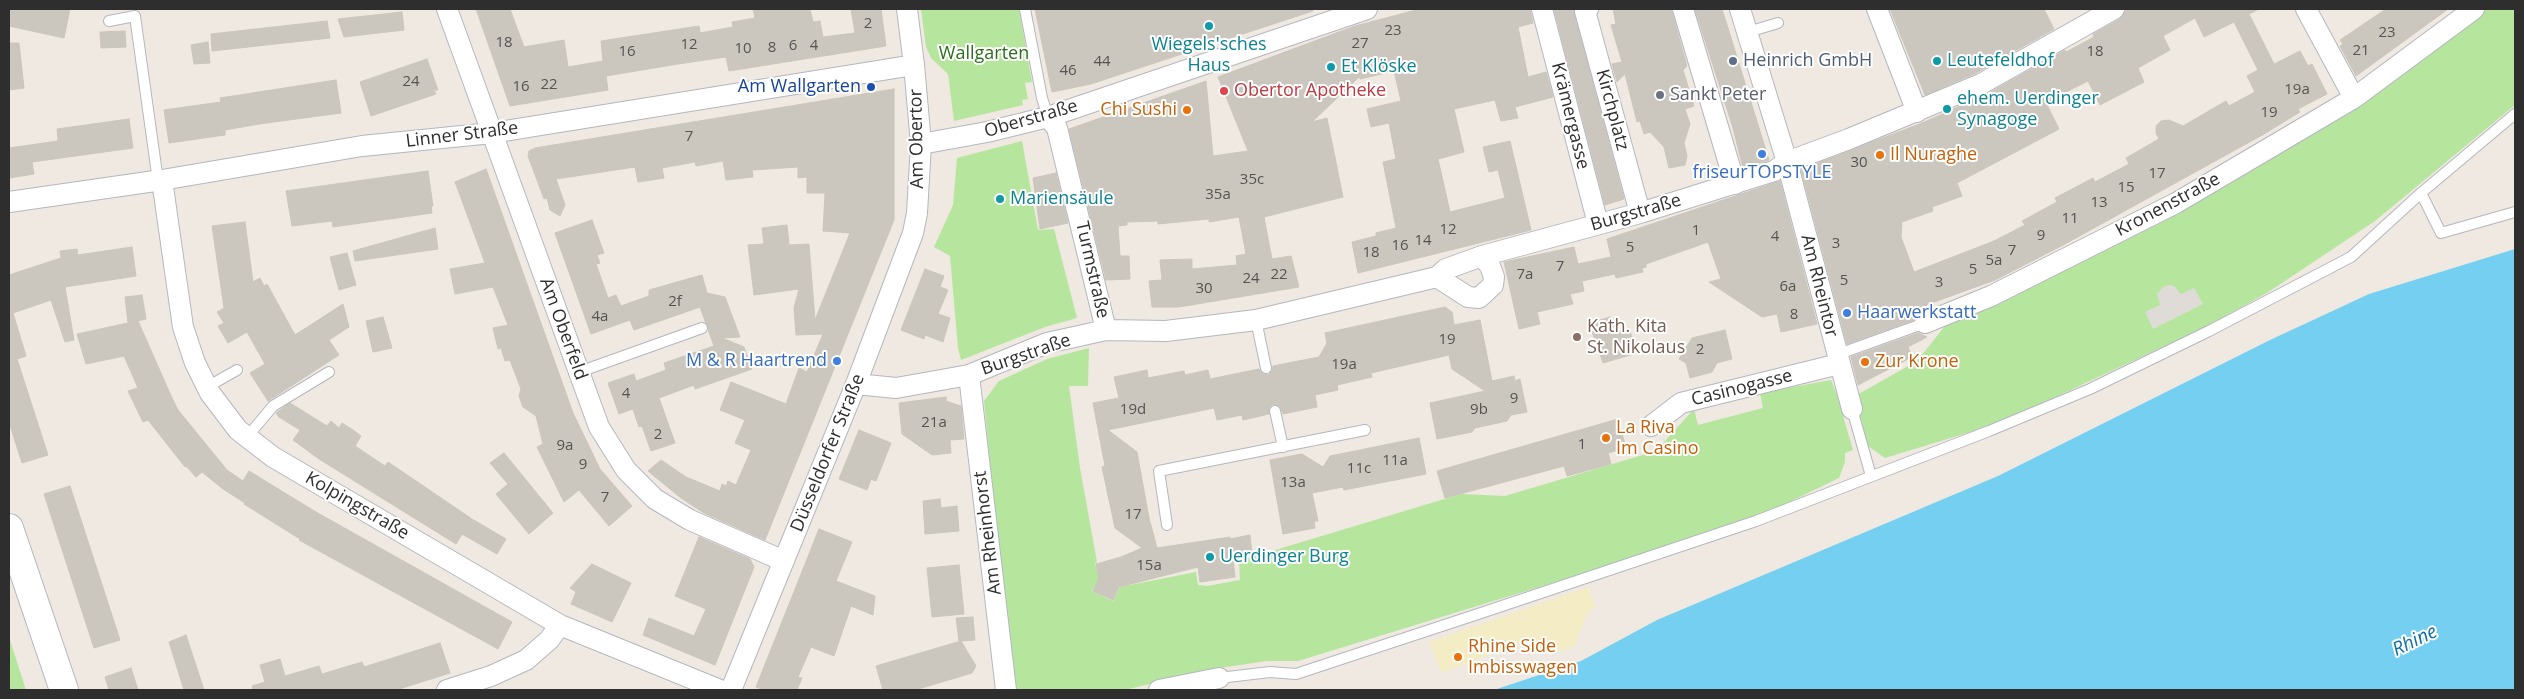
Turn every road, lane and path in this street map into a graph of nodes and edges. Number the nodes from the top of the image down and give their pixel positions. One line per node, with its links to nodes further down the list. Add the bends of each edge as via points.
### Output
1 (447, 9): 21 (street, Am Oberfeld)
2 (907, 9): 16 (street)
3 (1025, 9): 20 (lane, Turmstraße)
4 (1368, 9): 20 (street, Oberstraße)
5 (1542, 9): 31 (street, Krämergasse)
6 (1588, 9): 30 (street, Kirchplatz, via 1585,11)
7 (1683, 9): 25 (street)
8 (1740, 9): 15 (street, Am Rheintor)
9 (1877, 9): 18 (street)
10 (2114, 9): 18 (street, Burgstraße, via 1981,84)
11 (2306, 9): 17 (street)
12 (2474, 9): 17 (street, Kronenstraße)
13 (109, 20): 24 (lane, via 135,16)
14 (1778, 23): 15 (lane)
15 (1748, 32): 23 (street, Am Rheintor)
16 (914, 65): 21 (street, Linner Straße); 22 (street, Am Obertor)
17 (2354, 98): 35 (street, Kronenstraße, via 2176,203 1991,296)
18 (1917, 112): 23 (street, Burgstraße)
19 (2515, 114): 26 (lane)
20 (1048, 117): 22 (street, Oberstraße); 37 (street, Turmstraße, via 1058,128)
21 (492, 133): 24 (street, Linner Straße, via 362,146); 42 (street, Am Oberfeld)
22 (920, 144): 29 (street, Am Obertor)
23 (1787, 162): 25 (street, Burgstraße, via 1774,171); 38 (street, Am Rheintor)
24 (160, 181): 27 (street, Linner Straße); 45 (street, Kolpingstraße, via 183,327)
25 (1735, 184): 30 (street, Burgstraße)
26 (2422, 193): 28 (lane, via 2440,233); 52 (lane, via 2352,257 2209,331 2090,388)
27 (9, 202)
28 (2515, 212)
29 (917, 213): 44 (street, Düsseldorfer Straße, via 913,233)
30 (1640, 213): 31 (street, Burgstraße)
31 (1598, 224): 32 (street, Burgstraße)
32 (1482, 256): 33 (street, Burgstraße, via 1446,270); 33 (street, via 1494,277 1493,285 1479,298 1468,297)
33 (1437, 277): 34 (street, Burgstraße)
34 (1256, 320): 37 (street, Burgstraße, via 1166,331); 39 (lane)
35 (1925, 323): 38 (lane, Kronenstraße)
36 (702, 328): 42 (lane)
37 (1106, 330): 43 (street, Burgstraße, via 1047,343)
38 (1838, 359): 46 (street, Am Rheintor); 48 (street, Casinogasse, via 1681,403)
39 (1266, 368)
40 (237, 370): 45 (lane)
41 (329, 372): 50 (lane, via 273,406)
42 (579, 372): 55 (street, Am Oberfeld, via 599,427 626,470 655,498 690,520)
43 (969, 376): 44 (street, Burgstraße, via 896,388); 62 (street, Am Rheinhorst)
44 (856, 384): 55 (street, Düsseldorfer Straße)
45 (207, 387): 50 (street, Kolpingstraße, via 238,430)
46 (1852, 409): 52 (lane)
47 (1275, 411): 51 (lane)
48 (1651, 426)
49 (1364, 430): 51 (lane)
50 (247, 437): 56 (street, Kolpingstraße, via 273,457)
51 (1283, 447): 53 (lane, via 1159,471)
52 (1871, 476): 57 (lane, via 1756,521 1296,674 1270,672)
53 (1167, 525)
54 (9, 528): 58 (main road)
55 (784, 561): 61 (street, Düsseldorfer Straße)
56 (560, 625): 59 (street, via 549,640 526,660 491,676); 60 (street, Kolpingstraße)
57 (1219, 678): 63 (street)
58 (64, 690)
59 (446, 690)
60 (720, 690)
61 (731, 690)
62 (1006, 690)
63 (1159, 690)

